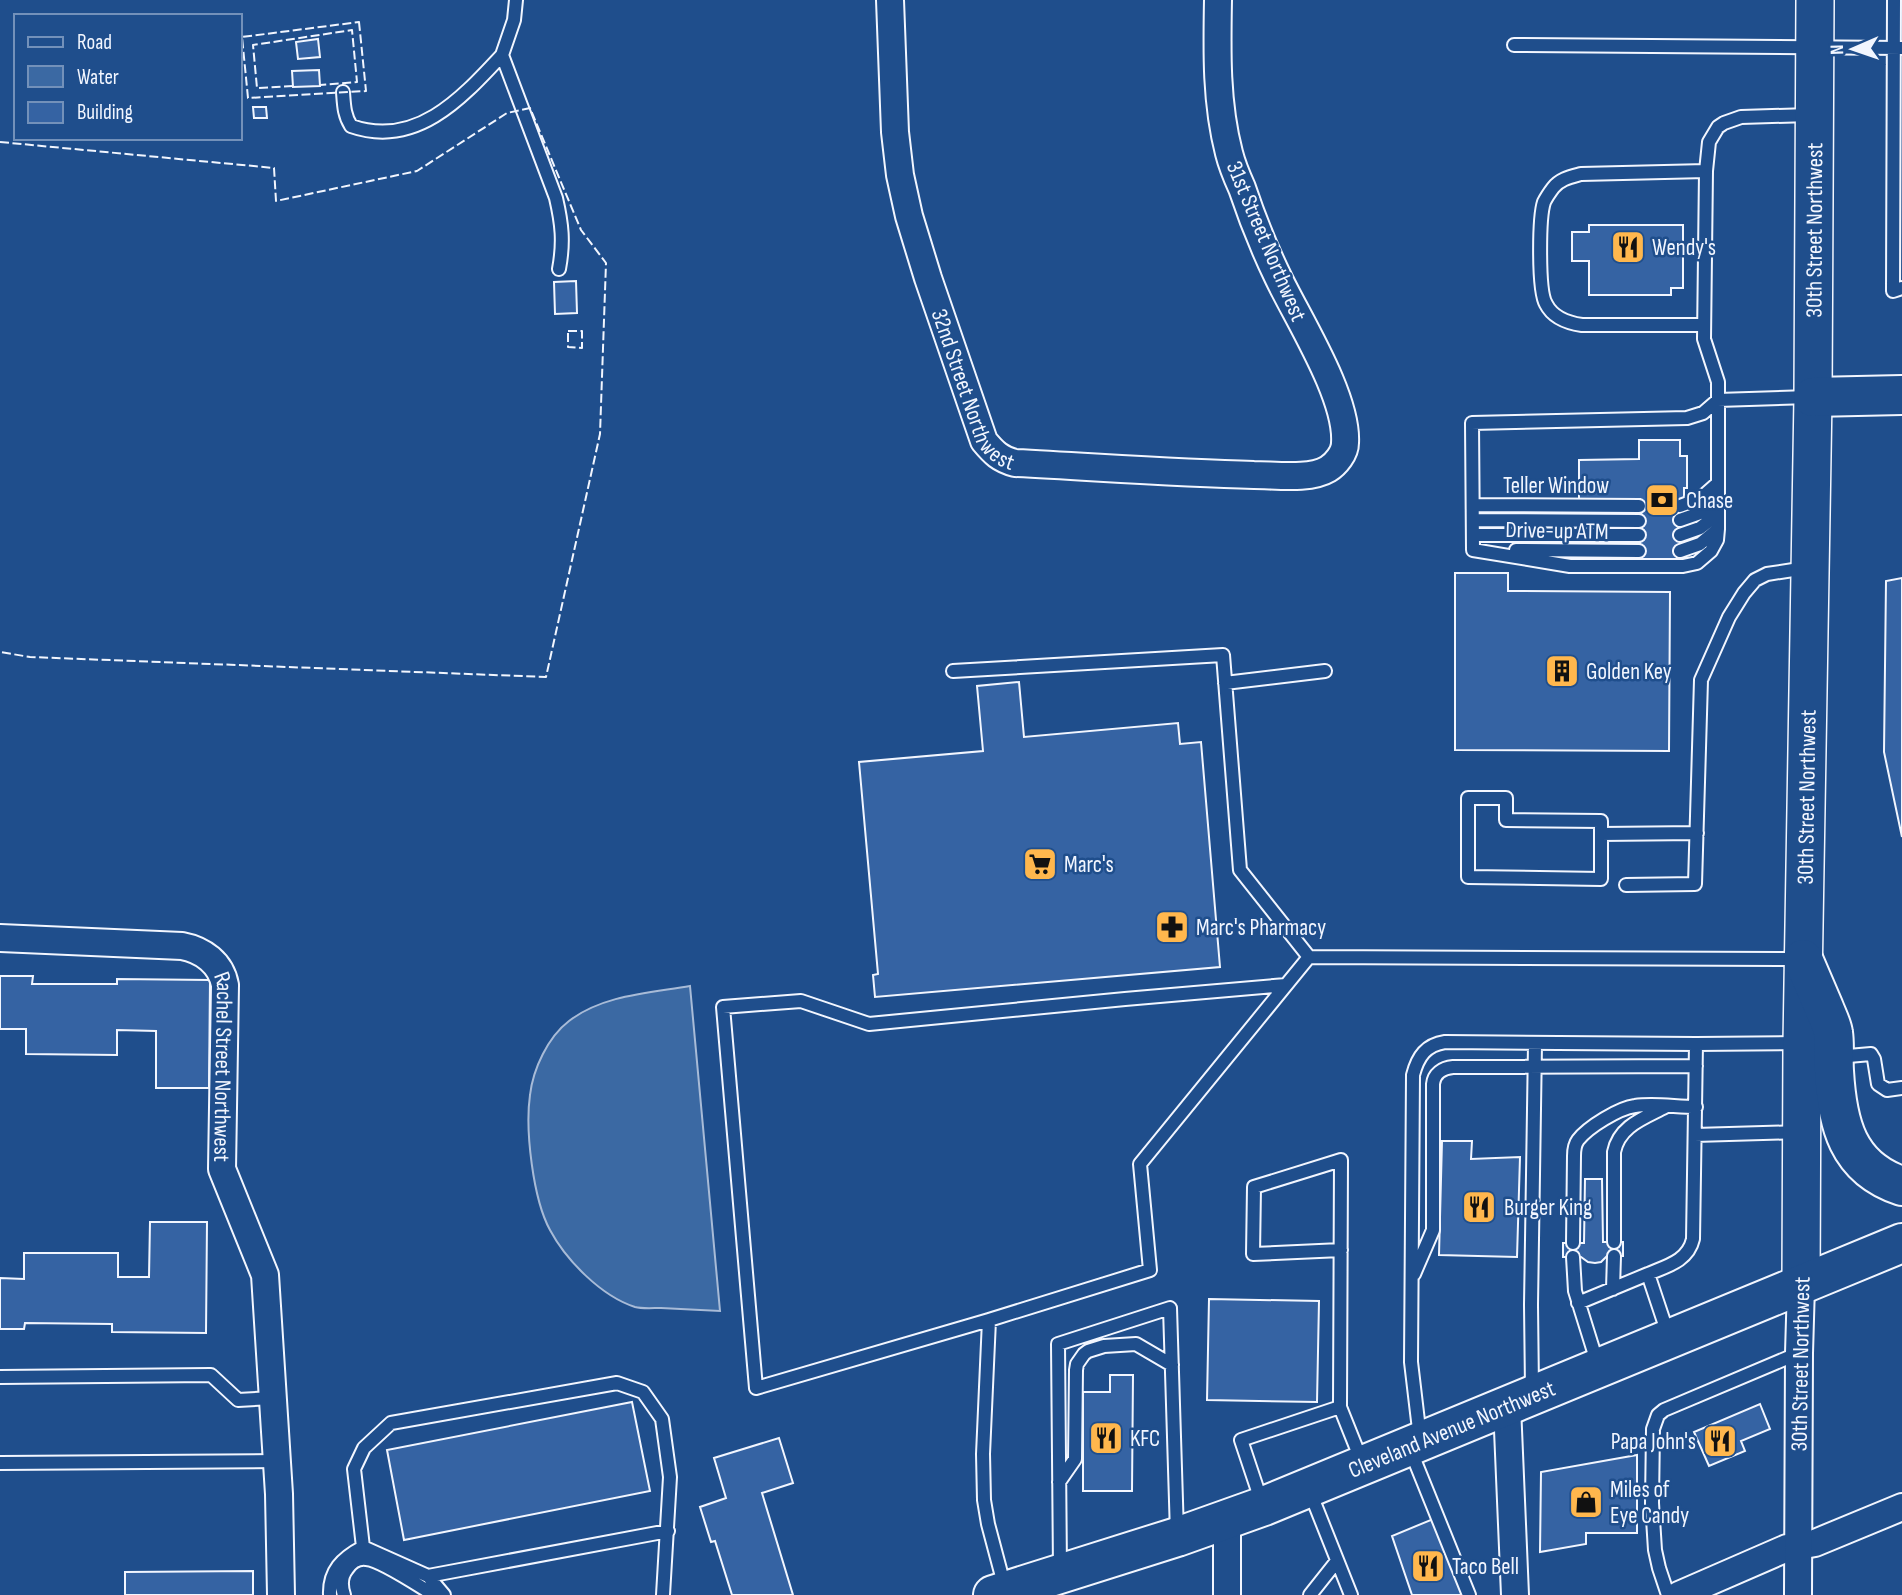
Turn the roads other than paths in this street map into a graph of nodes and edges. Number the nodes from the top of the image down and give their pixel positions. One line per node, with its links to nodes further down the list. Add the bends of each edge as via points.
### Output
1 (516, 0): 9 (lane)
2 (890, 0): 20 (street, 32nd Street Northwest, via 895,132 909,216 984,441 996,456 1016,463 1225,474 1290,476)
3 (1218, 0): 20 (street, 31st Street Northwest, via 1217,67 1229,154 1278,277 1342,415 1343,453)
4 (1815, 0): 7 (main road, 30th Street Northwest)
5 (1894, 0): 8 (lane)
6 (1514, 45): 7 (lane)
7 (1815, 48): 8 (lane); 11 (main road, 30th Street Northwest)
8 (1898, 48): 13 (lane)
9 (502, 55): 10 (lane, via 458,101 430,120 404,129 351,126); 14 (lane, via 556,198 563,247)
10 (343, 92)
11 (1815, 115): 12 (lane, via 1750,116 1724,123 1709,142); 18 (main road, 30th Street Northwest)
12 (1706, 171): 16 (lane); 16 (lane, via 1564,178 1553,187 1541,218 1541,288 1554,315 1582,326)
13 (1898, 189): 15 (lane, via 1894,291)
14 (559, 269)
15 (1902, 288)
16 (1704, 325): 19 (lane)
17 (1902, 395): 18 (main road)
18 (1813, 397): 19 (lane); 37 (main road, 30th Street Northwest)
19 (1718, 400): 21 (lane); 23 (lane, via 1687,418 1472,423)
20 (1327, 470)
21 (1718, 483): 22 (lane); 25 (lane, via 1701,498)
22 (1718, 499): 26 (lane); 28 (lane, via 1700,513)
23 (1473, 505): 24 (lane, Teller Window); 27 (lane)
24 (1639, 506)
25 (1680, 506)
26 (1718, 514): 30 (lane); 33 (lane, via 1700,528)
27 (1473, 520): 29 (lane); 31 (lane)
28 (1680, 520)
29 (1639, 521)
30 (1718, 529): 34 (lane, via 1711,551 1697,563 1683,566 1570,565); 36 (lane, via 1700,544)
31 (1474, 535): 32 (lane); 34 (lane)
32 (1639, 535)
33 (1680, 535)
34 (1474, 550): 35 (lane, Drive-up ATM)
35 (1639, 551)
36 (1680, 551)
37 (1810, 567): 41 (lane, via 1755,579 1729,617 1701,680); 46 (main road, 30th Street Northwest)
38 (953, 671): 40 (lane, via 1223,655)
39 (1325, 671): 40 (lane)
40 (1225, 683): 45 (lane, via 1240,870)
41 (1697, 833): 42 (lane); 43 (lane, via 1695,884)
42 (1601, 834): 42 (lane, via 1601,879 1468,877 1468,798 1506,798 1506,820 1601,821)
43 (1626, 885)
44 (0, 938): 76 (street, Rachel Street Northwest, via 182,946 203,953 220,970 225,985 222,1169 265,1275)
45 (1309, 957): 46 (lane); 47 (lane)
46 (1803, 959): 50 (main road, via 1833,1031)
47 (1286, 985): 70 (lane, via 1139,1164 1150,1270); 70 (lane, via 869,1024 801,1001 723,1007 756,1388)
48 (1535, 1044): 49 (lane); 52 (lane); 66 (lane, via 1445,1042 1429,1046 1421,1054 1413,1075)
49 (1696, 1044): 50 (lane); 51 (lane)
50 (1818, 1050): 53 (lane, via 1871,1054 1878,1084 1887,1090); 56 (main road, 30th Street Northwest); 58 (main road, via 1847,1139 1880,1178)
51 (1696, 1066): 52 (lane); 55 (lane)
52 (1534, 1067): 66 (lane, via 1449,1067 1436,1076 1433,1230); 77 (lane, via 1531,1306)
53 (1902, 1087)
54 (1666, 1107): 55 (lane); 59 (lane, via 1627,1128 1616,1143); 60 (lane, via 1623,1109 1578,1140)
55 (1696, 1107): 57 (lane)
56 (1802, 1132): 57 (lane); 67 (main road, 30th Street Northwest)
57 (1695, 1135): 65 (lane, via 1691,1247 1681,1259)
58 (1902, 1186)
59 (1614, 1242)
60 (1573, 1243)
61 (1902, 1244): 67 (main road, Cleveland Avenue Northwest)
62 (1341, 1250): 62 (lane, via 1341,1160 1254,1186 1253,1254); 78 (lane)
63 (1614, 1256): 68 (lane)
64 (1573, 1257): 69 (lane)
65 (1648, 1274): 68 (lane); 71 (lane)
66 (1412, 1278): 79 (lane)
67 (1801, 1285): 71 (main road, Cleveland Avenue Northwest); 72 (street, 30th Street Northwest)
68 (1613, 1289): 69 (lane)
69 (1578, 1303): 74 (lane)
70 (989, 1320): 95 (lane, via 984,1500)
71 (1670, 1339): 74 (main road, Cleveland Avenue Northwest)
72 (1799, 1353): 90 (street, 30th Street Northwest); 107 (lane, via 1658,1415 1653,1429 1652,1503 1659,1568)
73 (1172, 1365): 83 (lane, via 1136,1345 1099,1346 1084,1354 1076,1370 1075,1459); 83 (lane, via 1170,1308 1058,1344); 89 (lane)
74 (1600, 1368): 77 (main road, Cleveland Avenue Northwest)
75 (0, 1377): 76 (lane, via 211,1375 238,1400)
76 (272, 1398): 80 (street, Rachel Street Northwest)
77 (1520, 1401): 79 (main road, Cleveland Avenue Northwest); 106 (street)
78 (1340, 1407): 82 (lane); 85 (lane, via 1241,1440)
79 (1415, 1445): 82 (main road, Cleveland Avenue Northwest); 105 (lane)
80 (276, 1461): 81 (lane); 96 (street, Rachel Street Northwest)
81 (0, 1463)
82 (1364, 1465): 84 (main road, Cleveland Avenue Northwest)
83 (1059, 1483): 93 (lane)
84 (1308, 1488): 85 (main road, Cleveland Avenue Northwest); 92 (lane)
85 (1264, 1506): 87 (main road, Cleveland Avenue Northwest)
86 (1902, 1507): 90 (street)
87 (1227, 1520): 89 (main road, Cleveland Avenue Northwest); 102 (street)
88 (668, 1531): 91 (lane, via 670,1477 662,1419 643,1392 617,1383 391,1423 364,1448 354,1469); 94 (lane); 101 (lane)
89 (1177, 1537): 93 (main road, Cleveland Avenue Northwest)
90 (1798, 1546): 108 (street); 109 (street, 30th Street Northwest)
91 (363, 1547): 94 (lane); 97 (lane, via 336,1569)
92 (1337, 1561): 103 (lane); 104 (lane)
93 (1060, 1575): 95 (main road, Cleveland Avenue Northwest)
94 (428, 1576): 100 (lane)
95 (1002, 1594)
96 (281, 1595)
97 (330, 1595)
98 (344, 1595): 99 (lane, via 344,1573 356,1560 365,1558)
99 (434, 1595)
100 (444, 1595)
101 (663, 1595)
102 (1227, 1595)
103 (1310, 1595)
104 (1351, 1595)
105 (1469, 1595)
106 (1516, 1595)
107 (1668, 1595)
108 (1679, 1595)
109 (1798, 1595)

